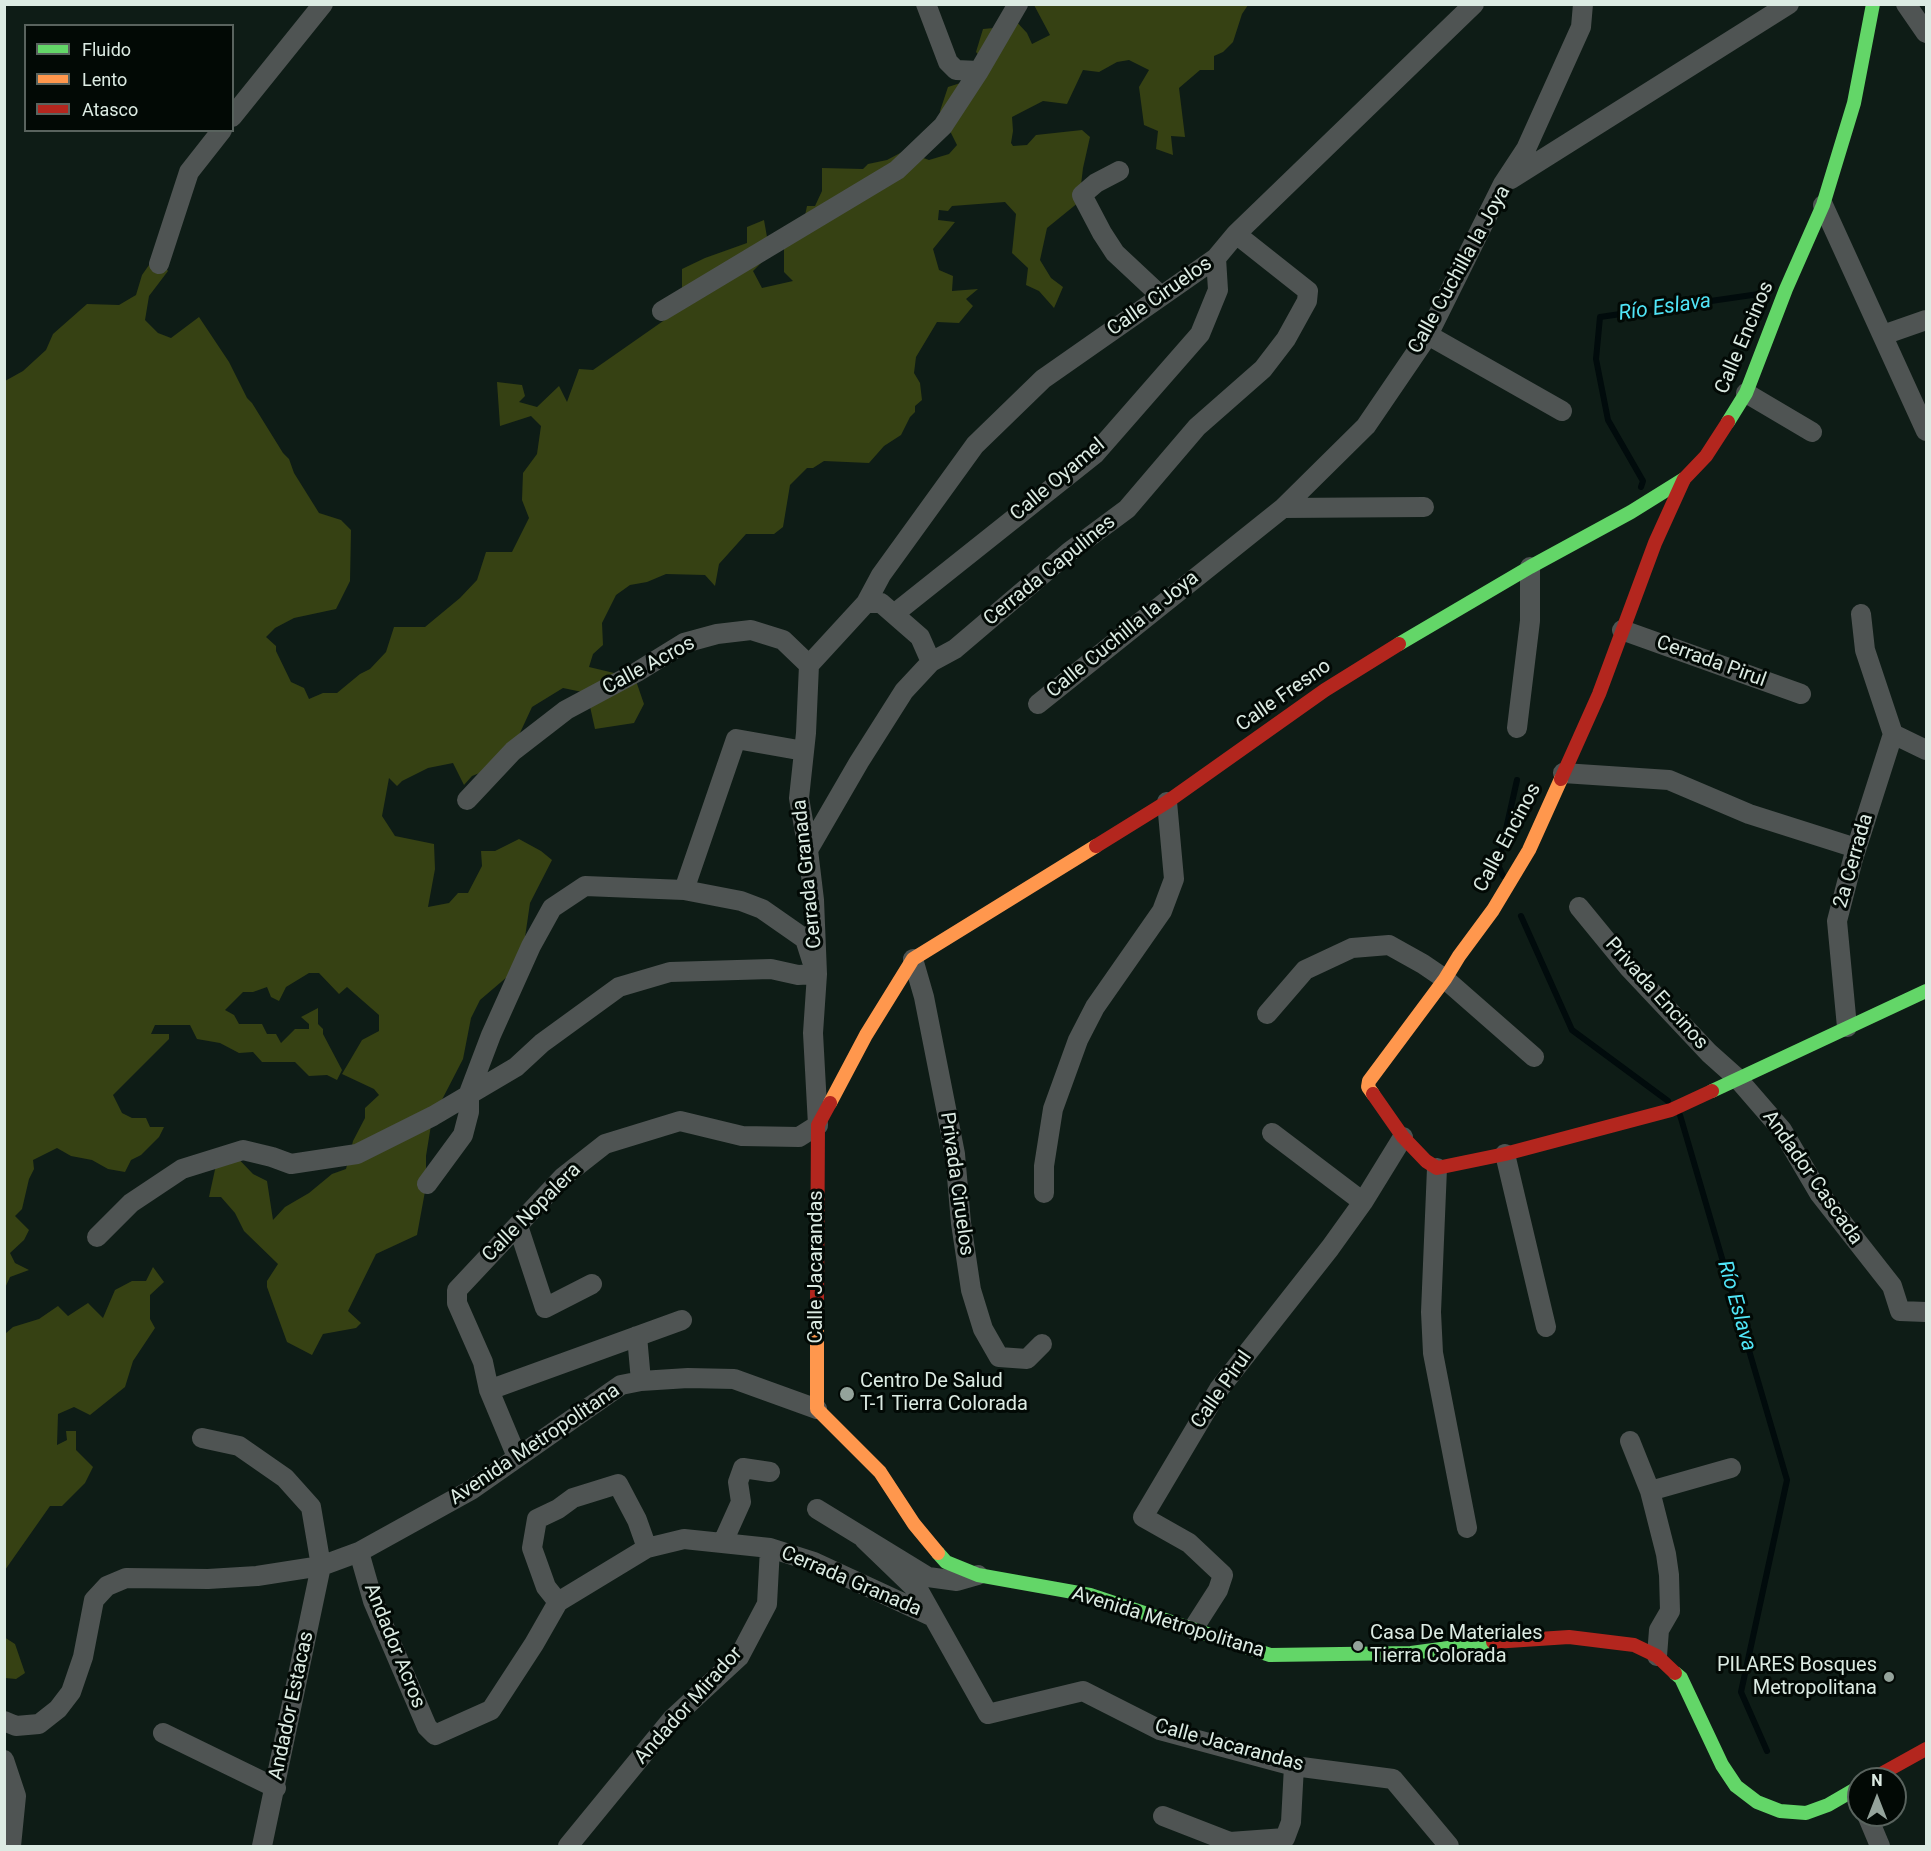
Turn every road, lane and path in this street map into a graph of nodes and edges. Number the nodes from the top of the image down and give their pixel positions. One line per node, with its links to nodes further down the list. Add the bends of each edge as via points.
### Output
1 (324, 4): 11 (street)
2 (926, 4): 10 (street, via 948,62 956,70)
3 (1018, 4): 10 (street)
4 (1474, 4): 16 (street, Calle Ciruelos)
5 (1582, 4): 14 (street, via 1581,27 1526,149)
6 (1789, 4): 14 (street, Calle Cuchilla la Joya)
7 (1874, 4): 15 (street, Calle Encinos, via 1854,103)
8 (1906, 4): 9 (street)
9 (1926, 33)
10 (979, 71): 20 (street, via 943,126 897,170)
11 (234, 115)
12 (220, 132): 18 (street, via 189,172)
13 (1119, 171): 19 (street, via 1082,195 1115,253)
14 (1503, 184): 22 (street, Calle Cuchilla la Joya)
15 (1823, 205): 23 (street); 24 (street, Calle Encinos)
16 (1236, 234): 17 (street, Calle Ciruelos); 36 (street, Cerrada Capulines, via 1308,291 1307,301 1287,339 1263,369 1197,427 1127,509 1069,552 955,648)
17 (1216, 258): 19 (street, Calle Ciruelos); 33 (street, Calle Oyamel, via 1218,290 1200,334 1095,454)
18 (159, 264)
19 (1161, 296): 32 (street, Calle Ciruelos, via 1043,379 975,445 881,575)
20 (662, 311)
21 (1926, 320): 23 (street)
22 (1428, 335): 25 (street); 30 (street, Calle Cuchilla la Joya, via 1366,426)
23 (1883, 335): 26 (street)
24 (1746, 393): 27 (street); 28 (street, Calle Encinos, via 1706,456)
25 (1562, 411)
26 (1926, 431)
27 (1812, 432)
28 (1684, 479): 31 (street, Calle Fresno); 35 (street, Calle Encinos)
29 (1424, 507): 30 (street)
30 (1283, 508): 39 (street, Calle Cuchilla la Joya)
31 (1530, 567): 40 (street, via 1530,621); 46 (street, Calle Fresno, via 1325,690)
32 (866, 603): 33 (street, via 881,603); 37 (street)
33 (894, 614): 36 (street, via 920,637)
34 (1861, 614): 41 (street, via 1865,650)
35 (1622, 630): 38 (street, Cerrada Pirul); 44 (street, Calle Encinos, via 1599,694)
36 (931, 662): 48 (street, Cerrada Capulines, via 904,691)
37 (809, 665): 43 (street, Cerrada Granada); 45 (street, Calle Acros, via 783,640 751,630 684,643 566,710 513,751)
38 (1801, 694)
39 (1038, 704)
40 (1517, 728)
41 (1893, 734): 42 (street); 47 (street, 2a Cerrada)
42 (1926, 750)
43 (804, 751): 48 (street, Cerrada Granada, via 799,798); 49 (street, via 736,739)
44 (1563, 772): 47 (street, via 1669,780 1749,814); 53 (street, Calle Encinos, via 1529,850)
45 (467, 800)
46 (1167, 802): 51 (street, Calle Fresno); 66 (street, via 1174,879 1162,911 1095,1006 1078,1040 1053,1109)
47 (1856, 848): 56 (street, 2a Cerrada, via 1836,921)
48 (808, 850): 52 (street, Cerrada Granada)
49 (684, 890): 52 (street, via 762,909 805,939); 59 (street, via 585,886 552,908 526,956)
50 (1579, 907): 58 (street, Privada Encinos, via 1629,968)
51 (913, 959): 60 (street, Calle Jacarandas, via 866,1035); 75 (street, Privada Ciruelos, via 955,1154 971,1290 984,1329 999,1357 1027,1359)
52 (817, 975): 59 (street, via 771,969 670,972 619,987 542,1043 516,1067); 60 (street, Calle Jacarandas, via 813,1033)
53 (1444, 979): 55 (street, via 1389,945 1352,948 1305,970); 57 (street); 62 (street, Calle Encinos, via 1369,1081 1372,1095)
54 (1926, 991): 56 (street)
55 (1267, 1014)
56 (1847, 1027): 58 (street)
57 (1534, 1057)
58 (1737, 1077): 63 (street, via 1671,1110); 71 (street, Andador Cascada, via 1782,1130 1819,1193 1892,1286 1900,1311)
59 (469, 1093): 65 (street, via 470,1112 463,1135); 69 (street, via 357,1154 291,1164 243,1149 183,1170 131,1203)
60 (818, 1125): 68 (street, Calle Nopalera, via 799,1137 742,1136 680,1121 605,1144 563,1177); 78 (street, Calle Jacarandas)
61 (1272, 1133): 67 (street)
62 (1403, 1137): 64 (street, Calle Encinos); 67 (street, Calle Pirul)
63 (1505, 1154): 64 (street); 73 (street)
64 (1437, 1168): 86 (street, via 1433,1353)
65 (427, 1184)
66 (1044, 1193)
67 (1363, 1202): 96 (street, Calle Pirul, via 1219,1389 1143,1517 1189,1543 1223,1575)
68 (518, 1226): 70 (street, via 545,1308); 77 (street, Calle Nopalera, via 457,1290 457,1303 483,1362)
69 (97, 1237)
70 (592, 1284)
71 (1926, 1312)
72 (682, 1320): 74 (street)
73 (1546, 1327)
74 (637, 1336): 76 (street); 77 (street)
75 (1042, 1344)
76 (641, 1381): 78 (street, Avenida Metropolitana, via 734,1379); 81 (street, Avenida Metropolitana, via 621,1385)
77 (489, 1390): 81 (street, Calle Nopalera)
78 (817, 1409): 93 (street, Avenida Metropolitana, via 880,1472 914,1524 946,1562)
79 (202, 1438): 92 (street, via 239,1446 285,1478 311,1507)
80 (1630, 1441): 84 (street)
81 (517, 1457): 91 (street, Avenida Metropolitana, via 471,1490)
82 (1731, 1468): 84 (street)
83 (770, 1472): 88 (street, via 743,1468 738,1482 741,1502)
84 (1650, 1491): 97 (street, via 1666,1554 1671,1604 1658,1635)
85 (817, 1509): 87 (street)
86 (1467, 1528)
87 (864, 1539): 93 (street, via 928,1577 957,1581); 95 (street, Calle Jacarandas, via 920,1593)
88 (723, 1542): 89 (street, Cerrada Granada, via 684,1539); 90 (street, Cerrada Granada)
89 (647, 1548): 94 (street, Cerrada Granada); 94 (street, via 618,1484 573,1498 537,1519 532,1548 546,1587)
90 (770, 1548): 95 (street, Cerrada Granada, via 814,1562); 110 (street, Andador Mirador, via 766,1604 739,1657 672,1719)
91 (358, 1552): 92 (street, Avenida Metropolitana); 94 (street, Andador Acros, via 373,1601 427,1727 435,1735 491,1710)
92 (321, 1566): 98 (street, Avenida Metropolitana, via 257,1576 126,1578 107,1586 94,1600 83,1657 71,1692 39,1724 16,1726); 104 (street, Andador Estacas)
93 (978, 1575): 96 (street, Avenida Metropolitana, via 1090,1595)
94 (558, 1602)
95 (932, 1616): 102 (street, Calle Jacarandas, via 988,1714 1083,1691 1160,1730)
96 (1193, 1629): 97 (street, Avenida Metropolitana, via 1270,1655 1411,1653 1569,1637 1634,1645)
97 (1657, 1656): 105 (street, Avenida Metropolitana, via 1682,1678 1722,1765 1736,1786 1757,1802 1780,1811 1806,1813)
98 (4, 1721)
99 (163, 1732): 104 (street)
100 (1926, 1749): 103 (street, Avenida Metropolitana)
101 (4, 1760): 108 (street, via 16,1796)
102 (1294, 1766): 106 (street, via 1291,1822 1285,1838 1230,1842); 111 (street, Calle Jacarandas, via 1393,1779)
103 (1896, 1767)
104 (276, 1788): 109 (street, Andador Estacas)
105 (1847, 1795)
106 (1163, 1816)
107 (1872, 1827): 112 (street)
108 (11, 1846)
109 (262, 1846)
110 (568, 1846)
111 (1449, 1846)
112 (1880, 1846)

